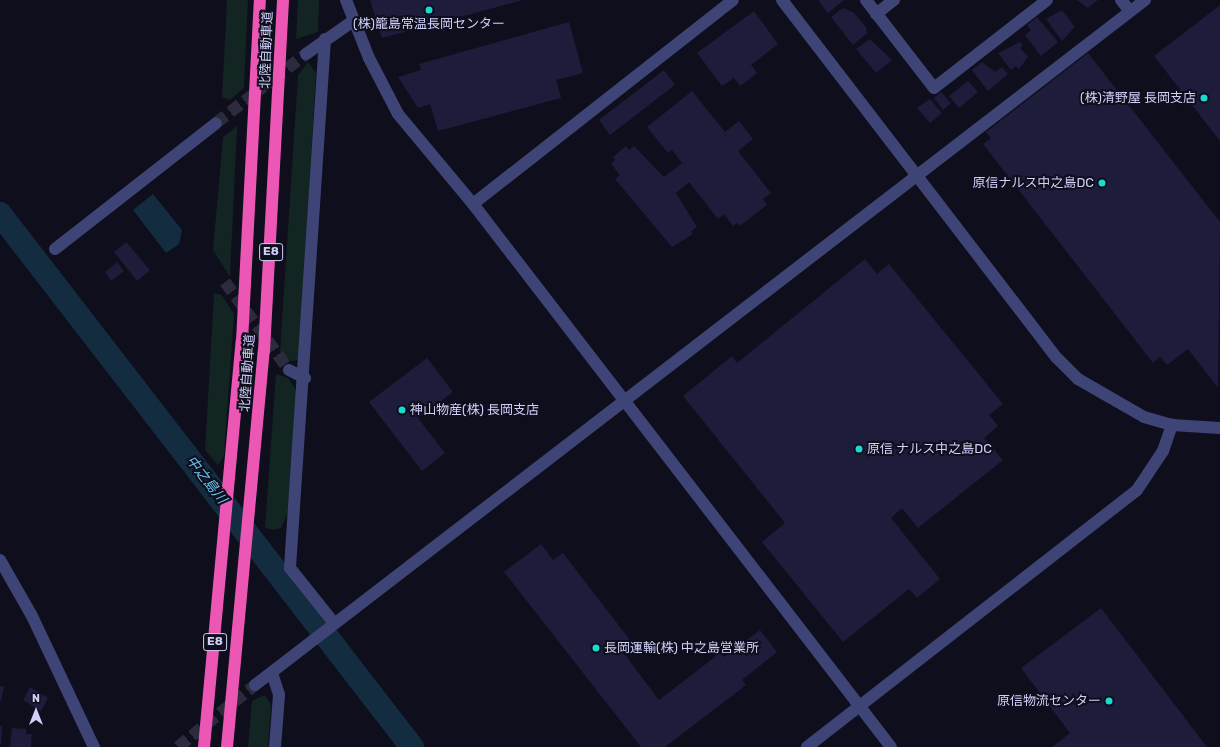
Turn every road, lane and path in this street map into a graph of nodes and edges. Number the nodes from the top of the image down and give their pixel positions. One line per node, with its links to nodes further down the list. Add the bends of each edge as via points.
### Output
1 (260, 0): 25 (highway, 北陸自動車道 / E8)
2 (283, 0): 34 (highway, 北陸自動車道 / E8, via 272,235 252,504)
3 (346, 0): 13 (street)
4 (733, 0): 18 (street)
5 (782, 0): 17 (street)
6 (866, 0): 12 (street)
7 (894, 0): 12 (street)
8 (1047, 0): 12 (street, via 934,88)
9 (1121, 0): 11 (street)
10 (1145, 0): 11 (street)
11 (1130, 11): 17 (street)
12 (876, 14)
13 (353, 21): 14 (street); 18 (street, via 398,114)
14 (325, 39): 15 (street); 21 (street)
15 (306, 54)
16 (216, 124): 19 (street)
17 (917, 174): 22 (street); 23 (street, via 1062,364 1078,379 1119,406)
18 (473, 204): 22 (street)
19 (55, 249)
20 (289, 370): 21 (street)
21 (305, 378): 27 (street, via 290,568)
22 (625, 402): 27 (street); 30 (street)
23 (1172, 425): 24 (street); 30 (street, via 1163,452 1137,490)
24 (1220, 428)
25 (226, 538): 32 (highway, via 214,598); 33 (highway, E8)
26 (0, 560): 31 (street, via 32,616)
27 (334, 623): 28 (street)
28 (272, 673): 29 (street); 35 (street, via 279,695)
29 (255, 685)
30 (859, 706): 36 (street); 37 (street)
31 (94, 747)
32 (196, 747)
33 (204, 747)
34 (228, 747)
35 (275, 747)
36 (807, 747)
37 (891, 747)

